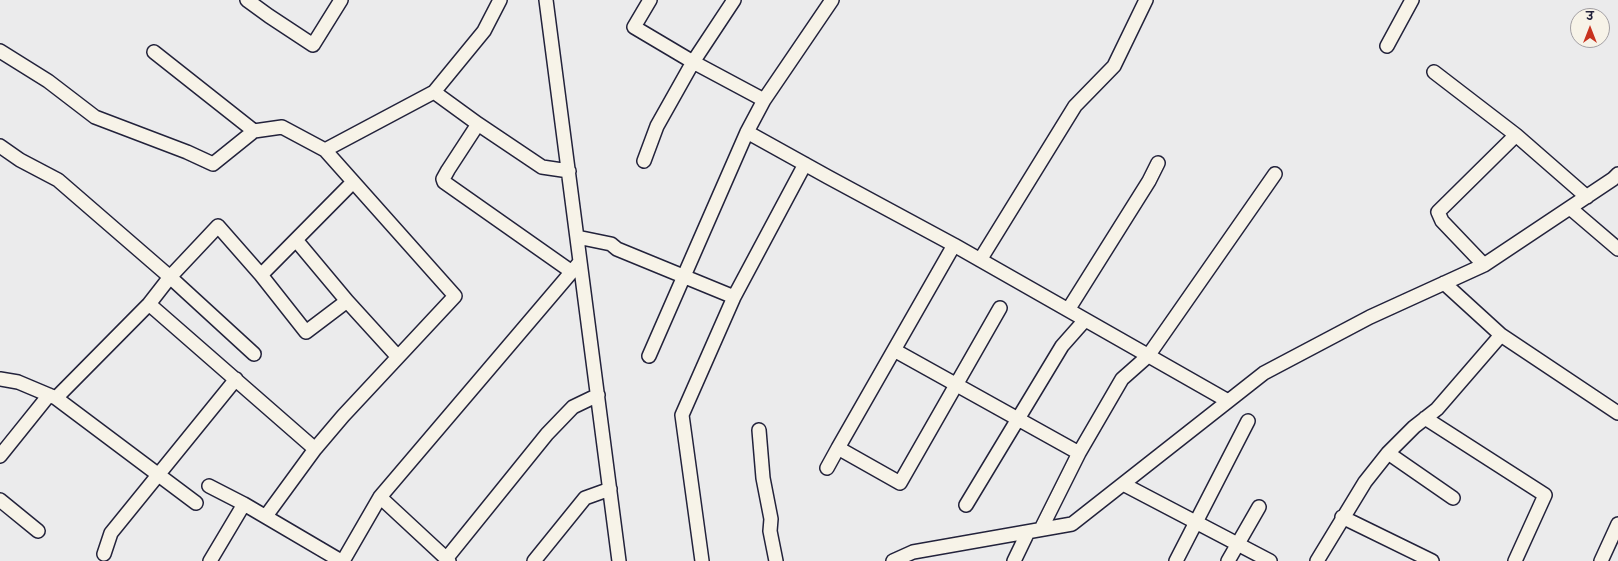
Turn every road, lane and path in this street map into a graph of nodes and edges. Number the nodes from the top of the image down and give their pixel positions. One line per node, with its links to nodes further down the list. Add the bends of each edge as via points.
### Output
1 (247, 0): 10 (street)
2 (340, 0): 10 (street, via 313,45)
3 (500, 0): 16 (street, via 484,31)
4 (546, 0): 27 (street)
5 (650, 0): 14 (street, via 634,27)
6 (734, 0): 14 (street)
7 (832, 0): 17 (street)
8 (1146, 0): 37 (street, via 1114,66 1075,106)
9 (1412, 0): 11 (street)
10 (261, 4)
11 (1387, 46)
12 (0, 51): 19 (street, via 48,81 95,118 213,164)
13 (154, 52): 19 (street)
14 (693, 62): 17 (street); 24 (street, via 657,126)
15 (1434, 72): 21 (street)
16 (434, 92): 18 (street); 23 (street)
17 (764, 100): 20 (street)
18 (478, 124): 27 (street, via 542,167); 40 (street, via 448,170 444,182)
19 (254, 131): 23 (street, via 282,127)
20 (747, 132): 26 (street); 42 (street)
21 (1516, 136): 31 (street); 39 (street, via 1438,212 1442,221)
22 (0, 146): 43 (street, via 58,180)
23 (325, 150): 30 (street)
24 (644, 161)
25 (1158, 163): 49 (street, via 1149,182)
26 (805, 164): 35 (street); 45 (street)
27 (569, 171): 33 (street)
28 (1275, 174): 55 (street)
29 (1618, 174): 31 (street)
30 (353, 182): 34 (street); 56 (street, via 455,296)
31 (1586, 197): 32 (street)
32 (1570, 208): 36 (street); 39 (street)
33 (577, 237): 38 (street); 42 (street, via 611,244 617,249)
34 (296, 240): 41 (street); 46 (street)
35 (954, 245): 37 (street); 52 (street)
36 (1618, 250)
37 (980, 260): 49 (street)
38 (580, 262): 40 (street); 60 (street)
39 (1484, 265): 44 (street)
40 (572, 272): 78 (street)
41 (262, 275): 43 (street, via 218,226); 46 (street, via 306,332)
42 (684, 275): 45 (street); 54 (street)
43 (170, 277): 47 (street); 53 (street)
44 (1444, 283): 51 (street); 62 (street, via 1370,316 1264,373)
45 (734, 297): 100 (street, via 682,415)
46 (347, 301): 56 (street)
47 (150, 304): 58 (street); 61 (street)
48 (1000, 308): 59 (street)
49 (1068, 310): 50 (street)
50 (1085, 320): 55 (street); 64 (street, via 1062,346)
51 (1501, 335): 63 (street); 65 (street, via 1437,409)
52 (894, 350): 59 (street); 68 (street)
53 (254, 354)
54 (649, 356)
55 (1148, 356): 62 (street); 70 (street, via 1122,379)
56 (398, 357): 69 (street)
57 (0, 379): 61 (street, via 18,382)
58 (236, 379): 69 (street); 74 (street)
59 (956, 384): 64 (street); 68 (street, via 900,483)
60 (598, 395): 77 (street); 94 (street, via 573,407 547,434)
61 (53, 397): 72 (street); 74 (street)
62 (1228, 401): 75 (street)
63 (1618, 413)
64 (1018, 418): 70 (street); 83 (street)
65 (1425, 418): 71 (street); 108 (street, via 1544,495)
66 (1248, 421): 87 (street)
67 (759, 430): 101 (street, via 763,478)
68 (838, 448): 73 (street)
69 (315, 449): 85 (street)
70 (1079, 453): 89 (street)
71 (1388, 453): 79 (street); 86 (street)
72 (0, 456)
73 (827, 468)
74 (158, 474): 81 (street); 93 (street, via 111,533)
75 (1123, 484): 87 (street); 89 (street, via 1072,524)
76 (209, 486): 82 (street)
77 (610, 489): 98 (street, via 585,498); 99 (street)
78 (380, 496): 94 (street); 97 (street)
79 (1453, 498)
80 (0, 500): 90 (street)
81 (196, 503)
82 (244, 504): 85 (street); 96 (street)
83 (966, 505)
84 (1258, 508): 92 (street)
85 (266, 516): 97 (street)
86 (1342, 517): 95 (street); 107 (street)
87 (1196, 523): 92 (street); 104 (street)
88 (1618, 524): 109 (street)
89 (1041, 529): 91 (street)
90 (38, 531)
91 (1028, 532): 102 (street, via 913,552); 103 (street)
92 (1238, 544): 105 (street); 106 (street)
93 (104, 554)
94 (448, 560)
95 (1426, 560)
96 (210, 561)
97 (342, 561)
98 (534, 561)
99 (619, 561)
100 (702, 561)
101 (776, 561)
102 (893, 561)
103 (1014, 561)
104 (1176, 561)
105 (1228, 561)
106 (1270, 561)
107 (1317, 561)
108 (1515, 561)
109 (1601, 561)

